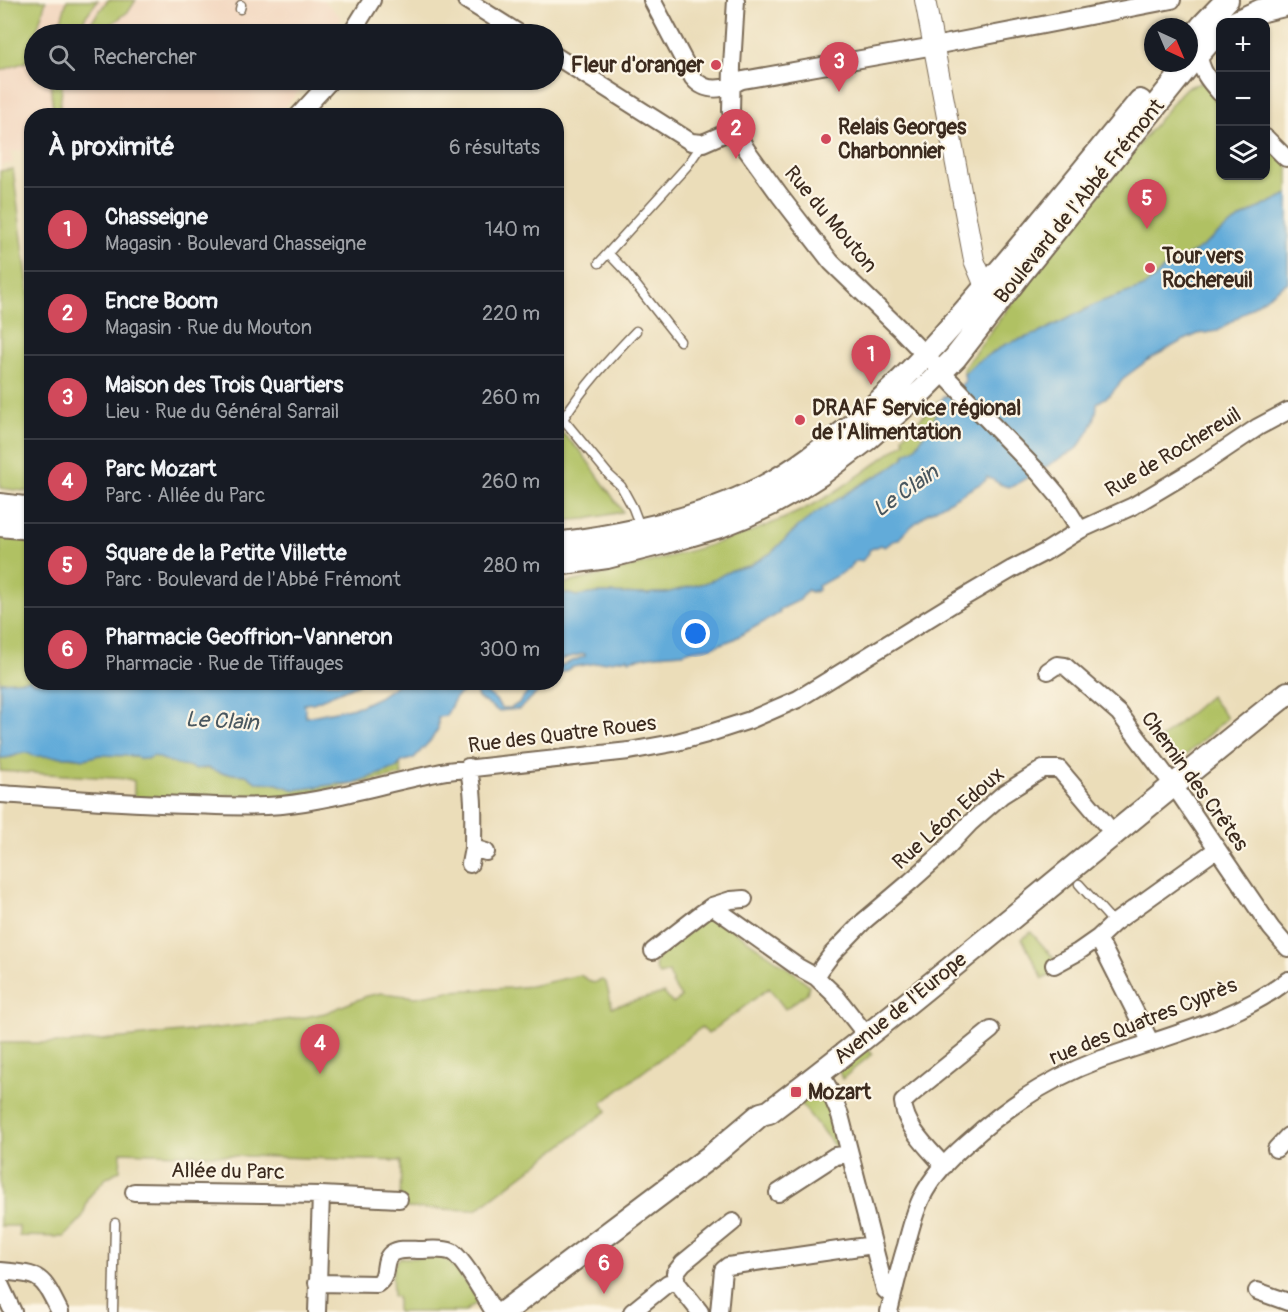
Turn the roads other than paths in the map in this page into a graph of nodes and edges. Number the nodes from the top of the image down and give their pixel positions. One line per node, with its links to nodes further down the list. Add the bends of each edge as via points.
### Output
1 (372, 0): 10 (street)
2 (466, 0): 11 (street)
3 (652, 0): 20 (street, via 698,84 711,89)
4 (736, 0): 20 (street)
5 (1173, 0): 14 (street)
6 (1227, 0): 13 (main road, Boulevard de l'Abbé Frémont, via 1203,25)
7 (927, 2): 14 (street)
8 (1288, 4): 9 (main road)
9 (1245, 18)
10 (357, 24)
11 (504, 24)
12 (1216, 36): 15 (main road, Boulevard de l'Abbé Frémont)
13 (1198, 38)
14 (934, 46): 20 (street, via 737,81); 30 (street, via 974,260 981,279)
15 (1198, 46)
16 (1198, 58): 21 (street)
17 (564, 61): 26 (street, via 688,141)
18 (1164, 72): 30 (main road, Boulevard de l'Abbé Frémont)
19 (1174, 72): 30 (main road, Boulevard de l'Abbé Frémont)
20 (731, 86): 24 (street)
21 (1216, 88)
22 (323, 90): 23 (street)
23 (306, 108)
24 (735, 129): 26 (street); 33 (street, Rue du Mouton, via 831,262)
25 (1270, 142): 27 (street)
26 (703, 143): 28 (lane)
27 (1286, 158)
28 (608, 253): 29 (lane); 32 (lane)
29 (599, 263)
30 (995, 291): 33 (main road, Boulevard de l'Abbé Frémont); 34 (main road, Boulevard de l'Abbé Frémont, via 990,313 955,358)
31 (636, 331): 36 (lane, via 594,376)
32 (680, 341)
33 (926, 356): 34 (street, Rue du Mouton); 42 (main road, Boulevard de l'Abbé Frémont, via 867,414 786,474 737,500)
34 (949, 380): 43 (street, Rue du Mouton, via 1039,473); 45 (main road, Boulevard de l'Abbé Frémont, via 844,457 758,510 666,542)
35 (1288, 411): 43 (street, Rue de Rochereuil, via 1133,506)
36 (564, 417)
37 (564, 420): 42 (lane, via 621,486)
38 (0, 505): 39 (main road)
39 (24, 507)
40 (0, 525): 41 (main road)
41 (24, 527)
42 (641, 529): 44 (main road, Boulevard de l'Abbé Frémont)
43 (1080, 530): 48 (street, Rue des Quatre Roues, via 798,699 750,720 673,743 629,751)
44 (564, 543)
45 (564, 563)
46 (1048, 671): 49 (street, Chemin des Crêtes, via 1057,665 1065,666 1119,713)
47 (1288, 693): 49 (main road, Avenue de l'Europe)
48 (468, 767): 50 (street, Rue des Quatre Roues, via 360,792 276,805 144,804); 53 (street)
49 (1173, 785): 51 (main road, Avenue de l'Europe); 52 (street, Chemin des Crêtes)
50 (0, 794)
51 (1114, 834): 62 (street, Rue Léon Edoux, via 1059,769 1043,769 1002,795 970,823 924,870 864,921); 65 (main road, Avenue de l'Europe)
52 (1217, 849): 57 (street); 59 (street, Chemin des Crêtes)
53 (476, 854)
54 (1079, 884): 57 (lane)
55 (744, 899): 56 (street)
56 (712, 906): 60 (street); 62 (street)
57 (1114, 923): 58 (street)
58 (1098, 939): 61 (street); 66 (street)
59 (1288, 948)
60 (653, 951)
61 (1054, 965)
62 (816, 977): 65 (street)
63 (1288, 980): 66 (street, rue des Quatres Cyprès, via 1231,1013)
64 (991, 1030): 71 (street, via 903,1102 912,1128)
65 (867, 1036): 67 (main road, Avenue de l'Europe)
66 (1151, 1043): 71 (street, rue des Quatres Cyprès, via 1046,1084 986,1125)
67 (820, 1073): 70 (street, via 840,1115); 91 (main road, Avenue de l'Europe)
68 (1288, 1136): 69 (street)
69 (1276, 1149)
70 (849, 1154): 73 (street, via 835,1156); 78 (street)
71 (944, 1166): 79 (street, rue des Quatres Cyprès, via 921,1199)
72 (134, 1192): 74 (street, Allée du Parc)
73 (778, 1192)
74 (321, 1195): 75 (street, Allée du Parc); 81 (street)
75 (399, 1199)
76 (733, 1222): 82 (street, via 683,1263 675,1273)
77 (115, 1223): 89 (lane)
78 (875, 1252): 79 (street, via 885,1262); 86 (street); 94 (street, via 728,1266 723,1270)
79 (903, 1254): 86 (street, rue des Quatres Cyprès)
80 (0, 1271): 88 (street, via 42,1280)
81 (317, 1283): 90 (street); 91 (street, via 376,1284 382,1281 386,1261 395,1252 448,1251 458,1257)
82 (677, 1283): 92 (street, via 668,1283); 93 (street)
83 (0, 1284): 87 (street)
84 (1257, 1291): 85 (street)
85 (1288, 1302)
86 (891, 1304)
87 (13, 1312)
88 (60, 1312)
89 (113, 1312)
90 (317, 1312)
91 (502, 1312)
92 (632, 1312)
93 (700, 1312)
94 (719, 1312)

